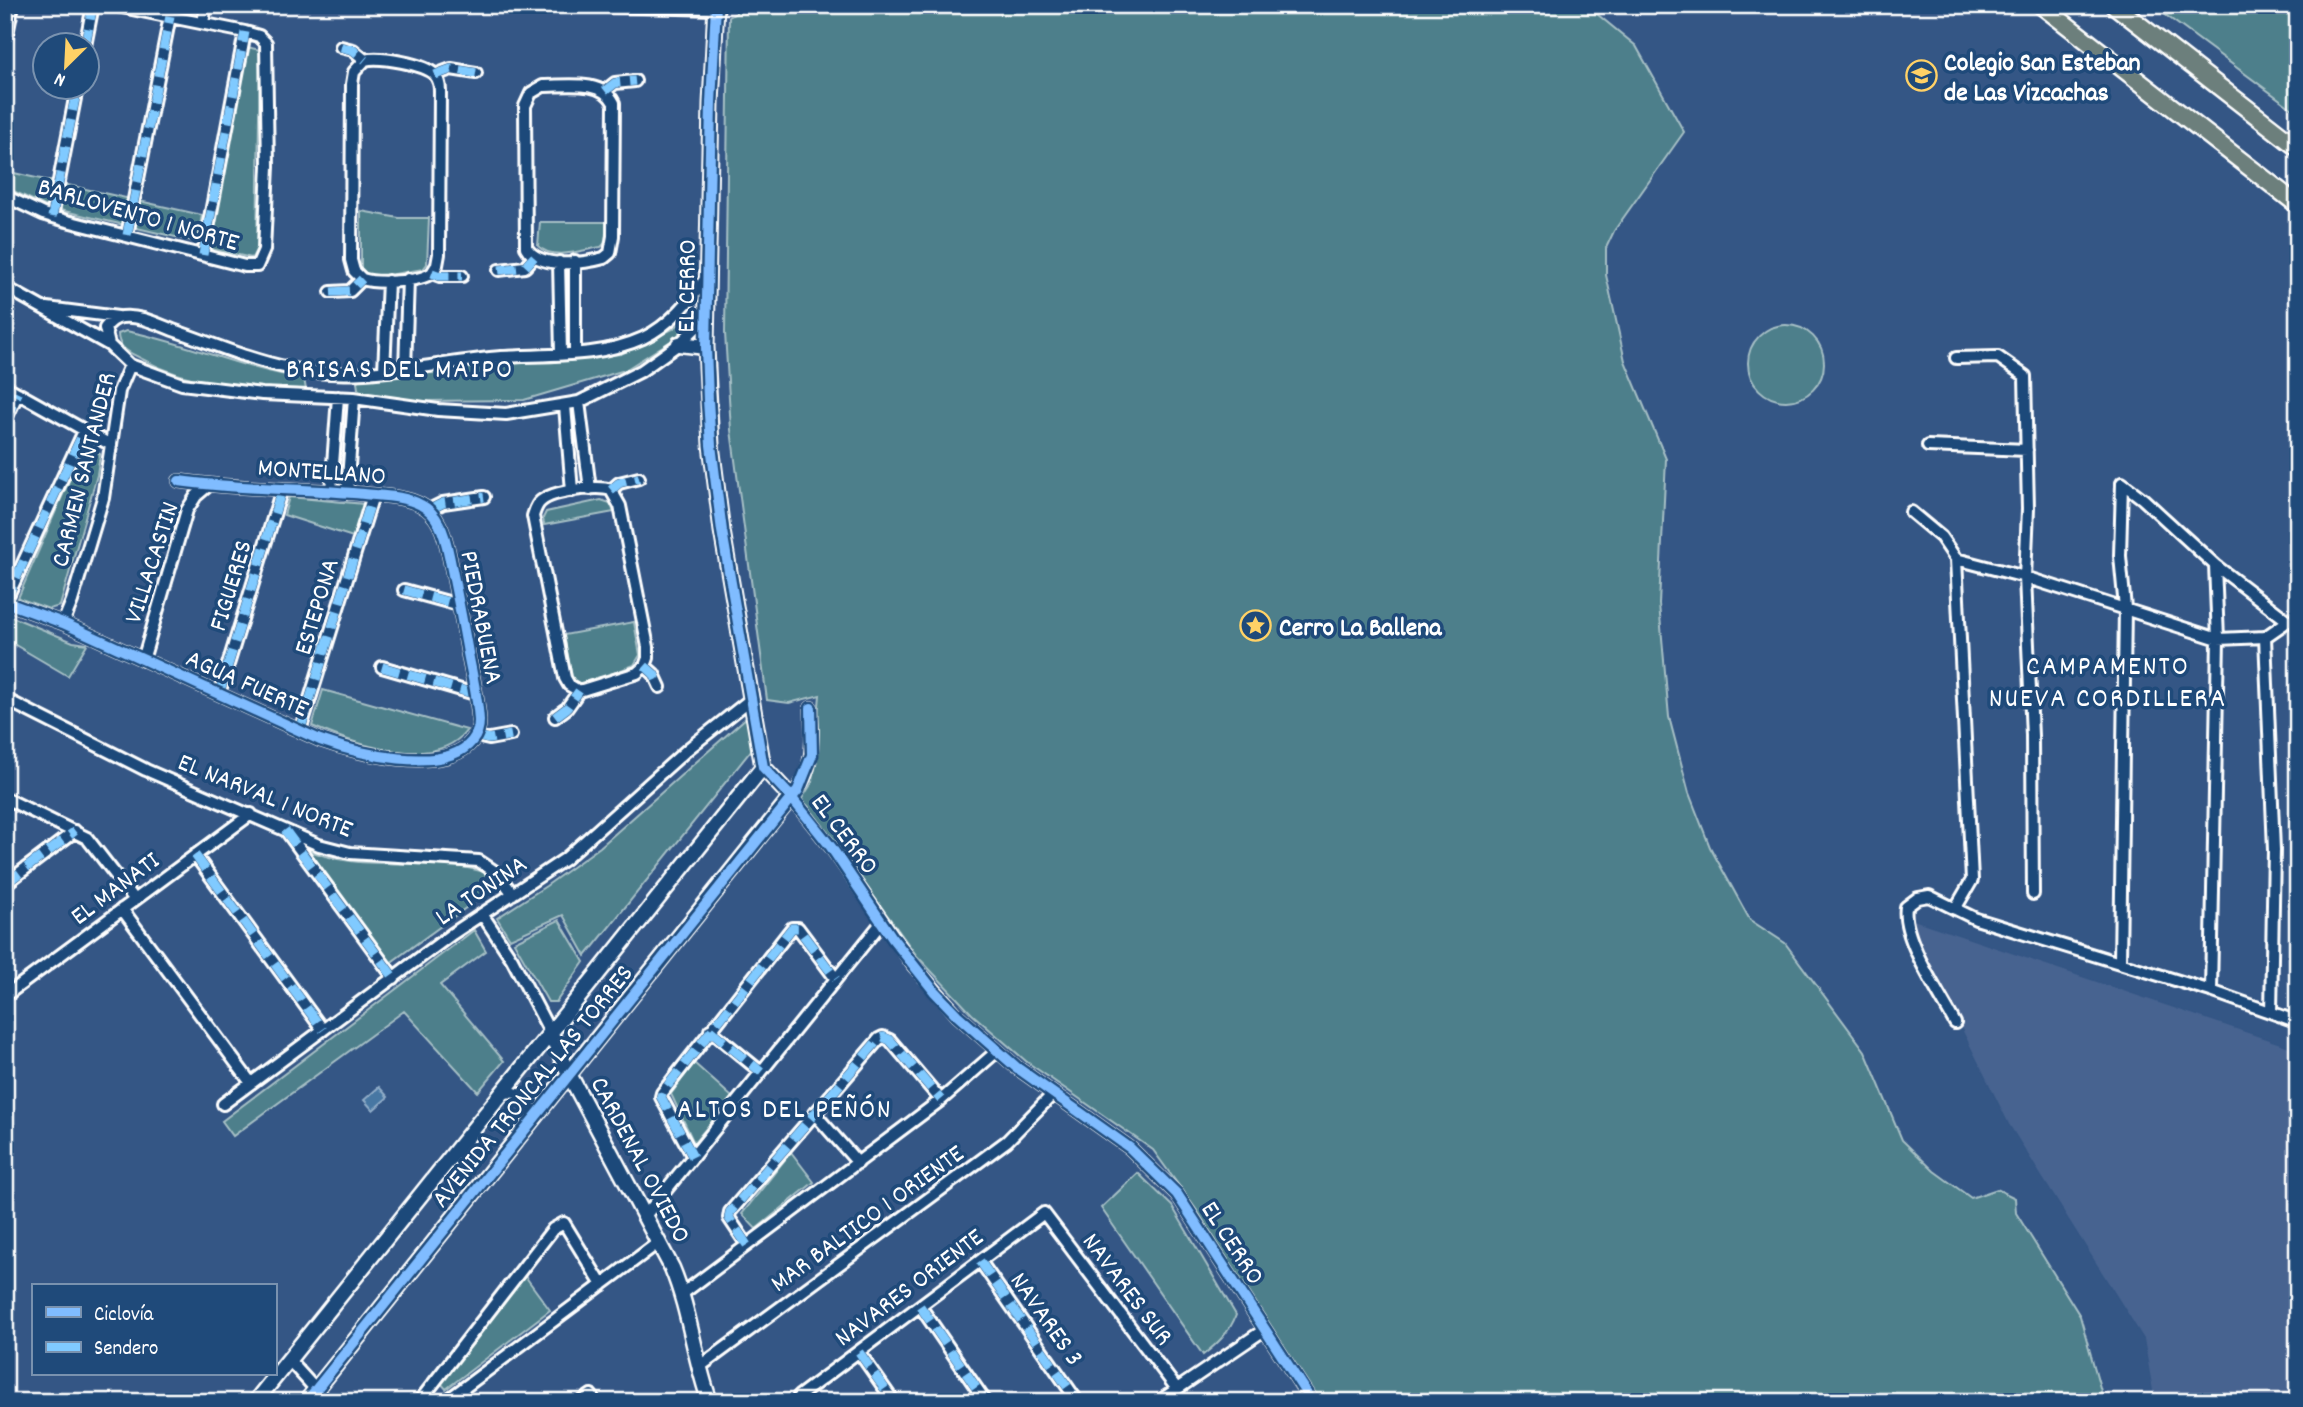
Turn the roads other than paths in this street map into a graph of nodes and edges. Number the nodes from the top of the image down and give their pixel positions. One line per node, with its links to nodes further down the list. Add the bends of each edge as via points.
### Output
1 (13, 5): 13 (street)
2 (93, 5): 11 (street)
3 (112, 5): 9 (street)
4 (206, 5): 10 (street)
5 (568, 5): 8 (street)
6 (2041, 5): 23 (main road)
7 (2114, 5): 21 (main road)
8 (716, 7): 34 (street, EL CERRO)
9 (170, 16): 10 (street); 27 (street)
10 (203, 23): 12 (street)
11 (88, 32)
12 (245, 32): 28 (street); 28 (street, BARLOVENTO 1 NORTE, via 264,40 268,51 264,250 257,266 245,267)
13 (5, 44)
14 (341, 47): 15 (street)
15 (365, 60): 17 (street, via 414,65); 36 (street, via 357,67 352,84 351,260)
16 (476, 73): 17 (street, via 451,69)
17 (435, 75): 33 (street, via 440,91 439,254)
18 (635, 81): 19 (street)
19 (603, 90): 29 (street, via 543,86 531,93 524,111 525,242); 30 (street, via 615,108 611,249 599,260)
20 (74, 102): 26 (street)
21 (2298, 148)
22 (2298, 189): 23 (main road)
23 (2280, 191): 25 (main road)
24 (5, 195): 26 (street, BARLOVENTO 1 NORTE)
25 (2298, 205)
26 (52, 217): 27 (street, BARLOVENTO 1 NORTE)
27 (127, 235): 28 (street, BARLOVENTO 1 NORTE)
28 (203, 255)
29 (534, 257): 31 (street); 32 (street, via 525,267)
30 (575, 261): 31 (street); 47 (street)
31 (559, 262): 48 (street)
32 (499, 270)
33 (432, 273): 35 (street); 37 (street)
34 (708, 274): 43 (street, EL CERRO); 47 (street, via 689,300 646,337 621,347)
35 (462, 276)
36 (362, 279): 38 (street); 40 (street, via 351,291)
37 (408, 279): 38 (street); 51 (street)
38 (388, 281): 52 (street)
39 (5, 287): 41 (street)
40 (331, 292)
41 (41, 308): 42 (street); 45 (street)
42 (123, 317): 45 (street, via 105,328); 52 (street, via 142,319 288,368)
43 (707, 317): 44 (street); 46 (street, EL CERRO)
44 (680, 344): 46 (street); 57 (street, via 641,371)
45 (110, 345): 50 (street)
46 (706, 347): 96 (street, EL CERRO, via 716,489)
47 (575, 353): 48 (street)
48 (561, 354): 51 (street)
49 (1956, 358): 63 (street, via 1998,357 2025,376)
50 (130, 365): 55 (street, via 165,379 216,390); 61 (street, CARMEN SANTANDER, via 119,391)
51 (405, 369): 52 (street)
52 (384, 371)
53 (5, 386): 54 (street)
54 (18, 393): 59 (street); 60 (street)
55 (338, 397): 56 (street); 69 (street, MONTELLANO)
56 (354, 398): 58 (street, via 506,414); 72 (street, MONTELLANO)
57 (579, 402): 58 (street); 68 (street)
58 (565, 406): 70 (street)
59 (5, 421)
60 (84, 431): 61 (street); 81 (street)
61 (111, 445): 85 (street, CARMEN SANTANDER, via 103,498)
62 (1928, 446): 63 (street)
63 (2027, 450): 79 (street)
64 (639, 478): 71 (street, via 619,483)
65 (179, 481): 66 (street, MONTELLANO)
66 (209, 485): 67 (street, MONTELLANO); 88 (street, VILLACASTIN, via 187,510)
67 (282, 489): 69 (street, MONTELLANO); 93 (street, FIGUERES)
68 (590, 489): 70 (street); 71 (street)
69 (331, 491): 72 (street, MONTELLANO)
70 (572, 491): 92 (street, via 546,498 537,506 533,523 565,678)
71 (611, 491): 89 (street, via 620,506 628,544 648,653)
72 (347, 493): 73 (street, MONTELLANO)
73 (373, 495): 75 (street, MONTELLANO, via 406,500); 99 (street, ESTEPONA)
74 (484, 497): 75 (street, via 443,503)
75 (429, 510): 82 (street, PIEDRABUENA, via 445,537)
76 (1910, 512): 77 (street, via 1941,537)
77 (1956, 559): 79 (street); 114 (street, via 1972,880)
78 (2215, 565): 83 (street, via 2122,483 2120,555); 84 (street); 87 (street)
79 (2025, 577): 83 (street); 111 (street)
80 (404, 590): 82 (street)
81 (5, 602): 85 (street, AGUA FUERTE)
82 (459, 605): 94 (street, PIEDRABUENA)
83 (2125, 608): 87 (street); 117 (street)
84 (2293, 621): 86 (street)
85 (63, 623): 88 (street, AGUA FUERTE)
86 (2265, 636): 87 (street); 122 (street, via 2274,850)
87 (2218, 639): 120 (street)
88 (143, 660): 93 (street, AGUA FUERTE)
89 (645, 666): 91 (street); 92 (street, via 637,673)
90 (382, 667): 94 (street)
91 (660, 687)
92 (579, 691): 98 (street)
93 (219, 694): 99 (street, AGUA FUERTE)
94 (475, 694): 100 (street, PIEDRABUENA)
95 (5, 699): 105 (street, EL NARVAL 1 NORTE, via 94,746)
96 (751, 699): 102 (street, EL CERRO); 110 (street, LA TONINA, via 689,748 579,849)
97 (811, 708): 103 (street, via 812,755)
98 (555, 717)
99 (300, 731): 100 (street, AGUA FUERTE, via 350,750 402,758 453,754)
100 (476, 736): 101 (street)
101 (511, 736)
102 (763, 767): 103 (street, EL CERRO); 127 (street, AVENIDA TRONCAL LAS TORRES)
103 (791, 797): 116 (street, EL CERRO); 130 (street, AVENIDA TRONCAL LAS TORRES)
104 (5, 798): 107 (street)
105 (251, 814): 106 (street, EL NARVAL 1 NORTE); 108 (street, EL MANATI)
106 (285, 830): 110 (street, EL NARVAL 1 NORTE, via 339,852 479,861 498,873); 118 (street)
107 (75, 831): 109 (street); 112 (street, via 96,847)
108 (195, 855): 112 (street, EL MANATI); 125 (street)
109 (5, 884)
110 (513, 894): 115 (street, LA TONINA)
111 (2032, 894)
112 (135, 900): 113 (street, EL MANATI)
113 (122, 909): 121 (street, EL MANATI); 131 (street)
114 (1955, 909): 117 (street); 124 (street, via 1928,896 1918,898 1906,907 1904,920)
115 (482, 914): 118 (street, LA TONINA); 127 (street, CARDENAL OVIEDO, via 512,959)
116 (882, 922): 119 (street); 128 (street, EL CERRO, via 934,991)
117 (2120, 962): 120 (street)
118 (394, 978): 125 (street, LA TONINA)
119 (836, 979): 126 (street, via 798,928 792,928); 129 (street)
120 (2211, 991): 122 (street)
121 (5, 996)
122 (2272, 1012): 123 (street)
123 (2298, 1022)
124 (1955, 1023)
125 (323, 1030): 131 (street, LA TONINA)
126 (710, 1030): 129 (street); 138 (street, via 661,1097)
127 (551, 1034): 130 (street, CARDENAL OVIEDO); 132 (street, AVENIDA TRONCAL LAS TORRES)
128 (996, 1052): 133 (street, EL CERRO); 134 (street)
129 (761, 1072): 138 (street)
130 (569, 1074): 137 (street, AVENIDA TRONCAL LAS TORRES); 141 (street, CARDENAL OVIEDO)
131 (251, 1083): 135 (street, LA TONINA)
132 (503, 1093): 137 (street, via 515,1092 525,1098 531,1108); 150 (street, AVENIDA TRONCAL LAS TORRES)
133 (1053, 1094): 148 (street, EL CERRO, via 1130,1148 1177,1194); 151 (street, MAR BALTICO 1 ORIENTE, via 1007,1141)
134 (941, 1100): 136 (street, via 883,1037); 139 (street)
135 (223, 1104)
136 (814, 1113): 139 (street); 143 (street, via 728,1215)
137 (529, 1124): 152 (street, AVENIDA TRONCAL LAS TORRES)
138 (693, 1157): 141 (street)
139 (858, 1163): 143 (street)
140 (1044, 1213): 144 (street, NAVARES ORIENTE); 153 (street, NAVARES SUR)
141 (645, 1216): 142 (street, CARDENAL OVIEDO)
142 (659, 1242): 145 (street); 146 (street, CARDENAL OVIEDO)
143 (747, 1245): 146 (street)
144 (980, 1261): 147 (street, NAVARES ORIENTE); 165 (street, NAVARES 3)
145 (602, 1285): 158 (street, via 564,1223 553,1229); 159 (street)
146 (681, 1294): 151 (street, CARDENAL OVIEDO)
147 (920, 1306): 149 (street, NAVARES ORIENTE); 164 (street)
148 (1264, 1330): 153 (street); 167 (street, EL CERRO)
149 (859, 1352): 154 (street, NAVARES ORIENTE); 163 (street)
150 (289, 1360): 152 (street); 155 (street, AVENIDA TRONCAL LAS TORRES)
151 (698, 1368): 162 (street, CARDENAL OVIEDO)
152 (316, 1388): 156 (street, AVENIDA TRONCAL LAS TORRES); 157 (street)
153 (1177, 1389): 166 (street)
154 (800, 1399)
155 (255, 1402)
156 (306, 1402)
157 (327, 1402)
158 (419, 1402)
159 (445, 1402)
160 (581, 1402): 161 (street, via 591,1395)
161 (595, 1402)
162 (710, 1402)
163 (894, 1402)
164 (986, 1402)
165 (1078, 1402)
166 (1158, 1402)
167 (1312, 1402)

